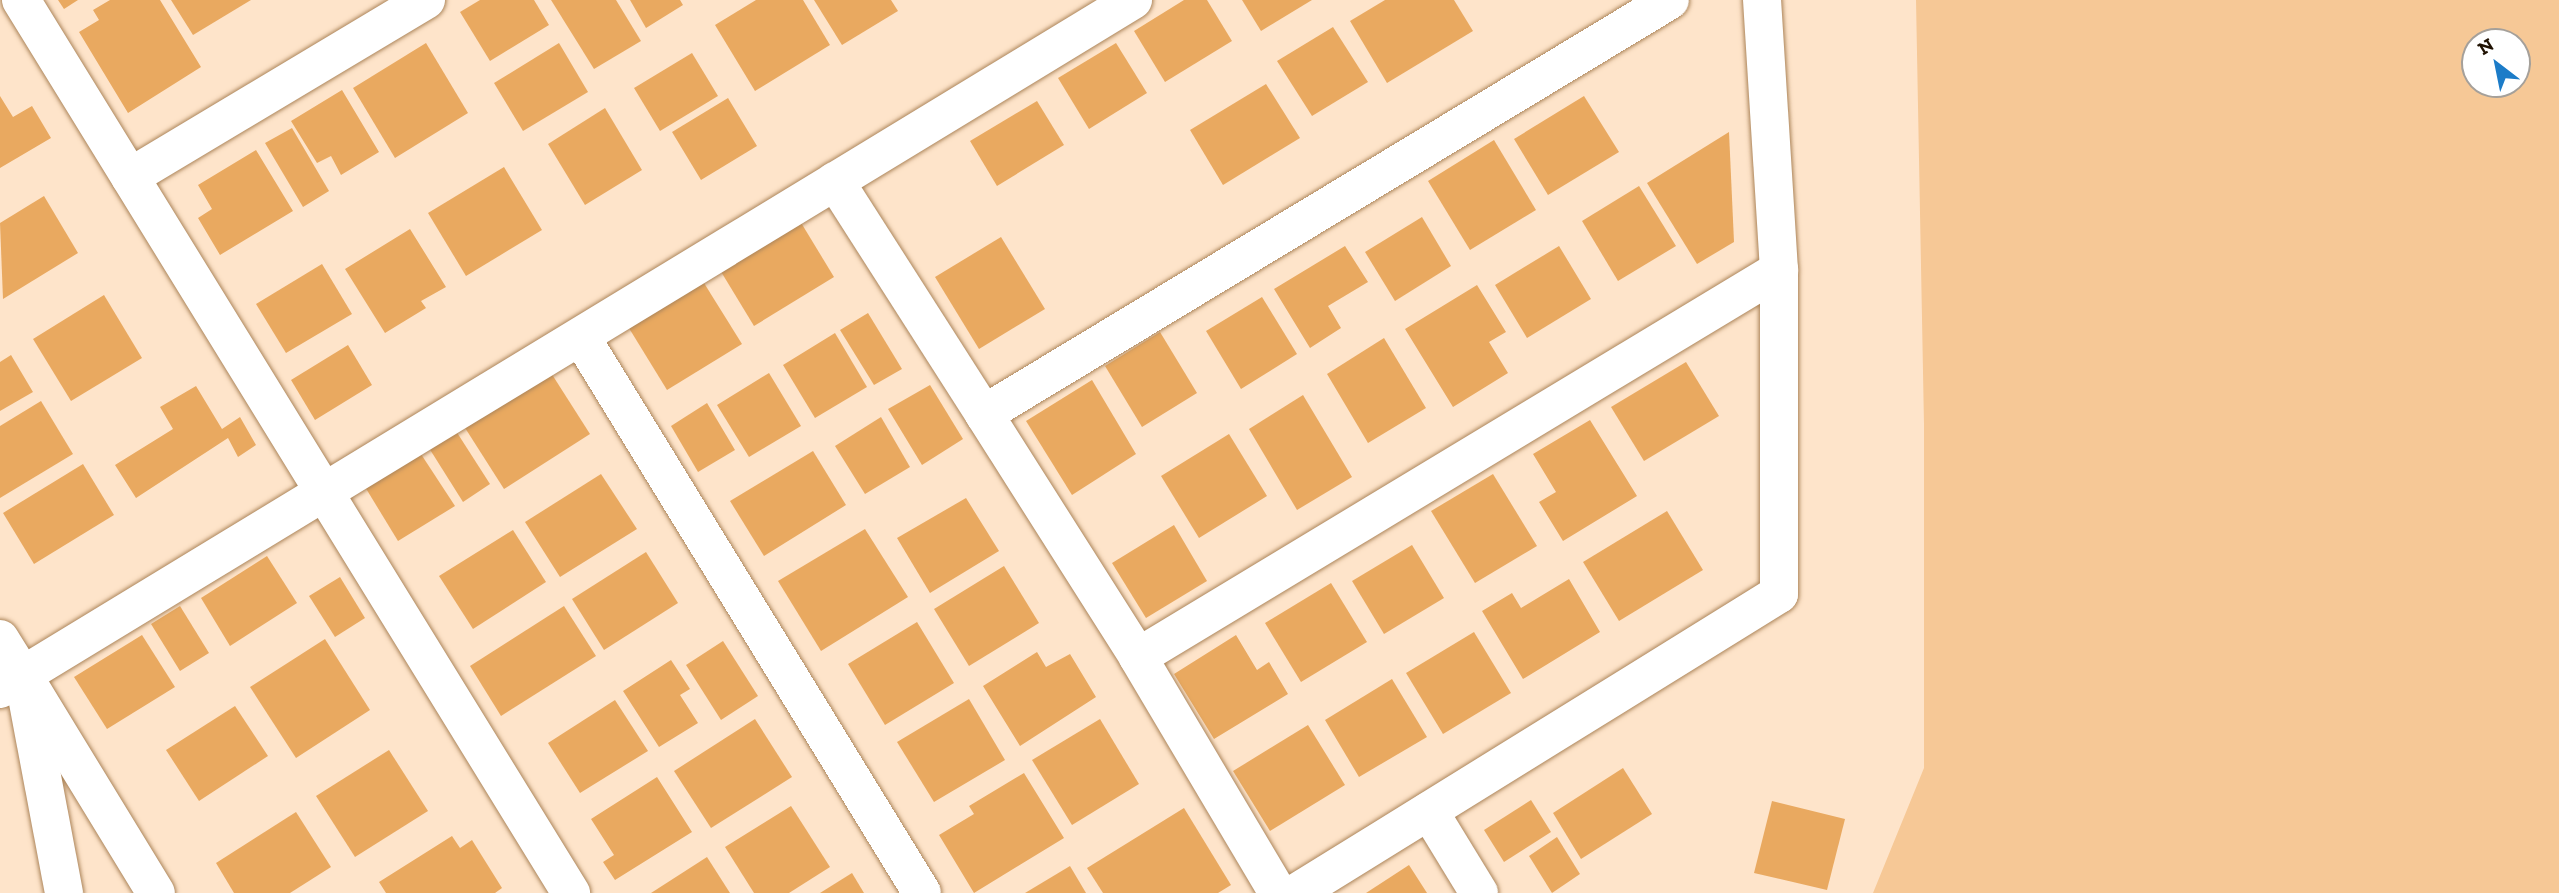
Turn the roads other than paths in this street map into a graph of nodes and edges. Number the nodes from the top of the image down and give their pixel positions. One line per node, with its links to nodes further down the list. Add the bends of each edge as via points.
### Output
1 (21, 0): 6 (street)
2 (426, 0): 6 (street)
3 (1133, 0): 7 (street)
4 (1670, 0): 10 (street)
5 (1762, 0): 8 (street)
6 (130, 177): 11 (street)
7 (835, 181): 9 (street); 10 (street)
8 (1779, 270): 13 (street); 15 (street, via 1779,594)
9 (581, 337): 11 (street); 19 (street)
10 (984, 414): 13 (street)
11 (325, 492): 14 (street); 18 (street)
12 (0, 639): 14 (street)
13 (1138, 657): 20 (street)
14 (11, 683): 16 (street); 17 (street)
15 (1429, 811): 21 (street); 22 (street)
16 (64, 893)
17 (156, 893)
18 (571, 893)
19 (922, 893)
20 (1278, 893)
21 (1296, 893)
22 (1479, 893)

